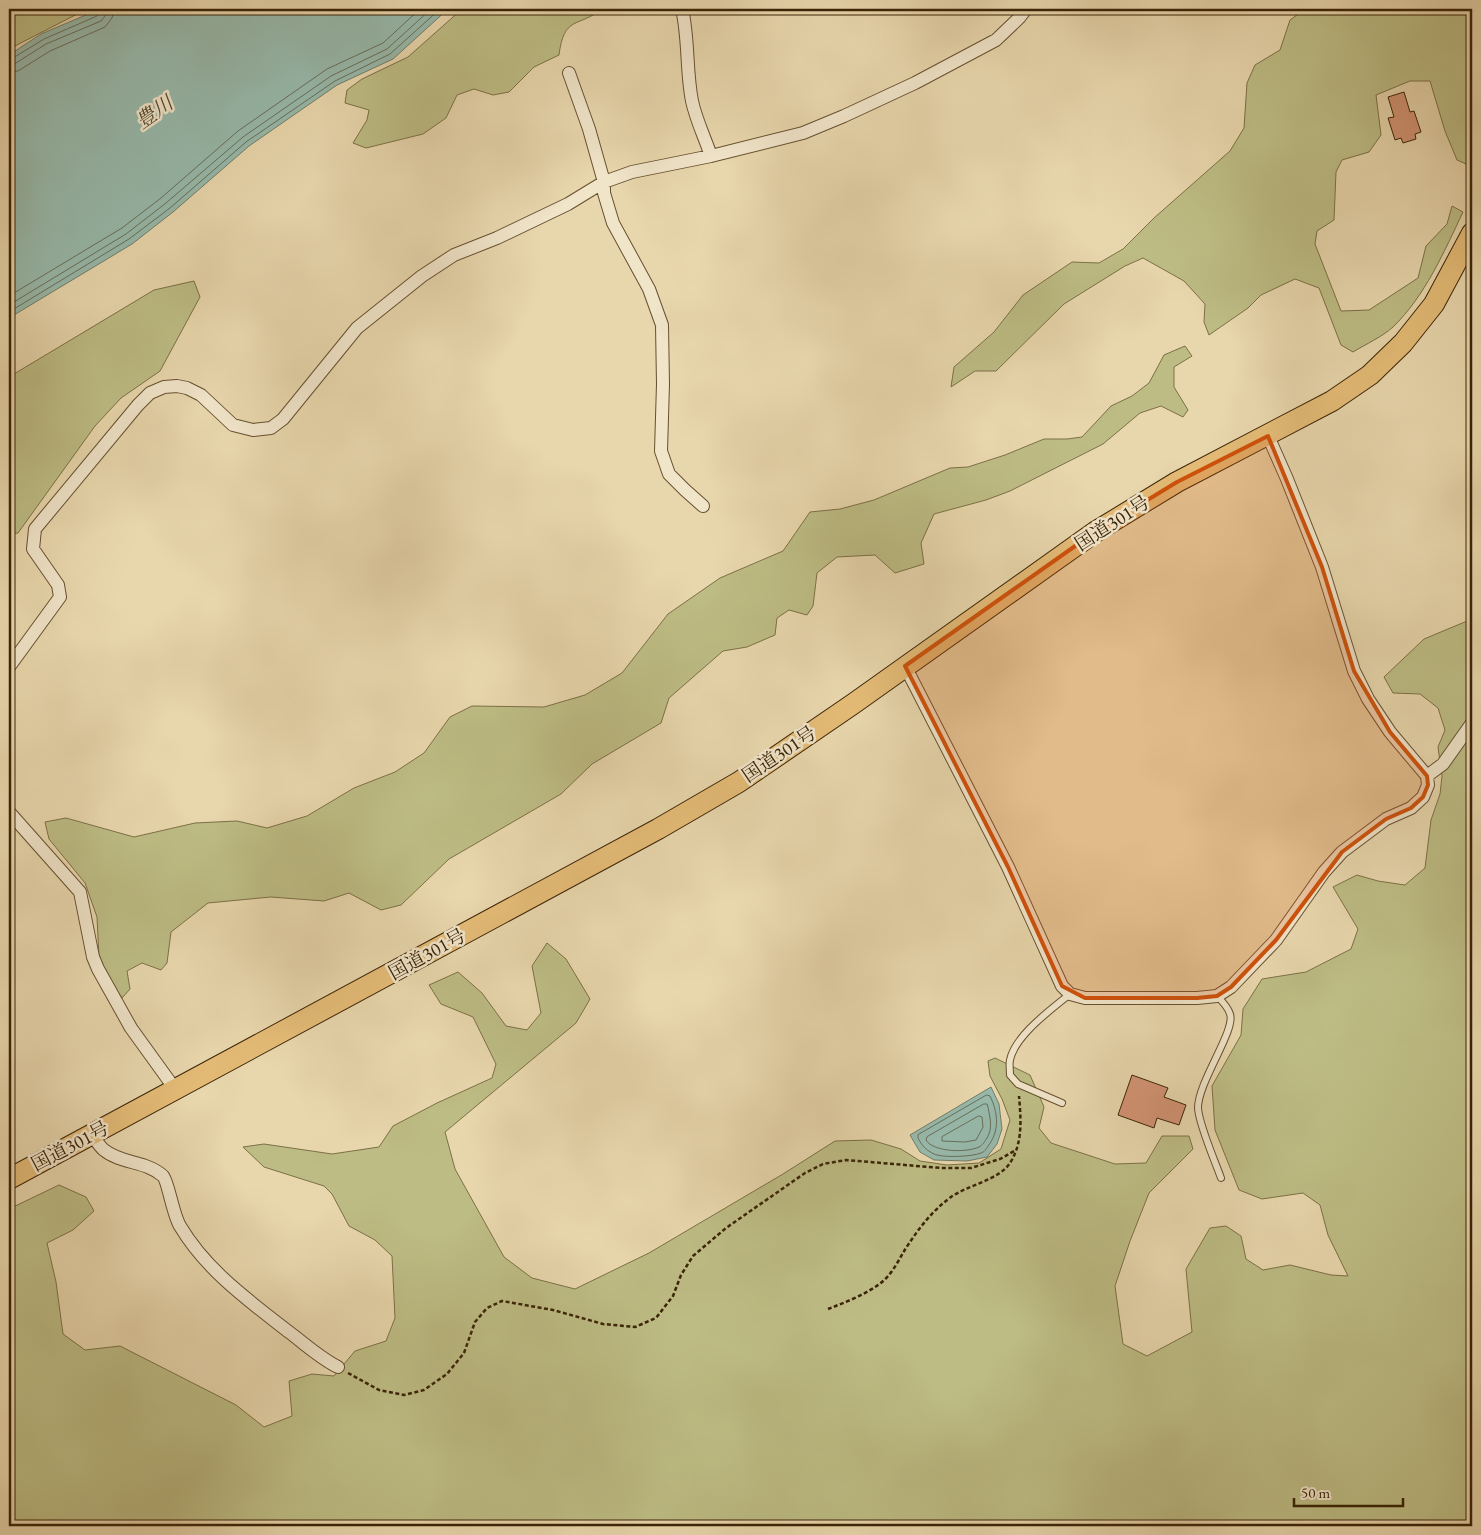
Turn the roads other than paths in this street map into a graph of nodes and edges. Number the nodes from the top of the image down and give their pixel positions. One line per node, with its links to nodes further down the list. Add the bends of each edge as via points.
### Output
1 (682, 9): 4 (street, via 692,102)
2 (1026, 9): 4 (street, via 996,40 844,116 803,133)
3 (569, 73): 5 (street)
4 (711, 156): 5 (street, via 632,172)
5 (604, 182): 8 (street, via 613,223 649,289 662,325 661,451 669,474); 10 (street, via 568,204 454,255 422,276 357,328 283,419 271,428 253,430 233,425 201,395 187,388 164,387 150,393 35,530 33,549 58,586 60,597)
6 (1472, 233): 7 (highway, 国道301号, via 1434,304 1403,343 1370,375 1332,401)
7 (1268, 436): 9 (highway, 国道301号, via 1177,482 1095,532); 12 (street, via 1322,567 1354,672 1390,732)
8 (703, 506)
9 (906, 666): 14 (street, via 1008,867 1062,986); 16 (highway, 国道301号, via 739,782)
10 (9, 667)
11 (1472, 723): 12 (street, via 1443,764)
12 (1427, 776): 15 (street, via 1428,785 1423,797 1342,852 1276,940 1231,988)
13 (9, 812): 16 (street, via 80,892 98,969 131,1028)
14 (1070, 994): 15 (street, via 1085,998); 17 (lane, via 1022,1037 1010,1058 1010,1075 1018,1084)
15 (1217, 996): 19 (lane, via 1231,1016 1231,1027 1200,1094 1198,1109)
16 (175, 1090): 18 (highway, 国道301号)
17 (1062, 1103)
18 (92, 1135): 20 (highway, 国道301号); 21 (street, via 103,1150 154,1170 164,1178 180,1226 224,1280)
19 (1221, 1178)
20 (9, 1179)
21 (338, 1368)

